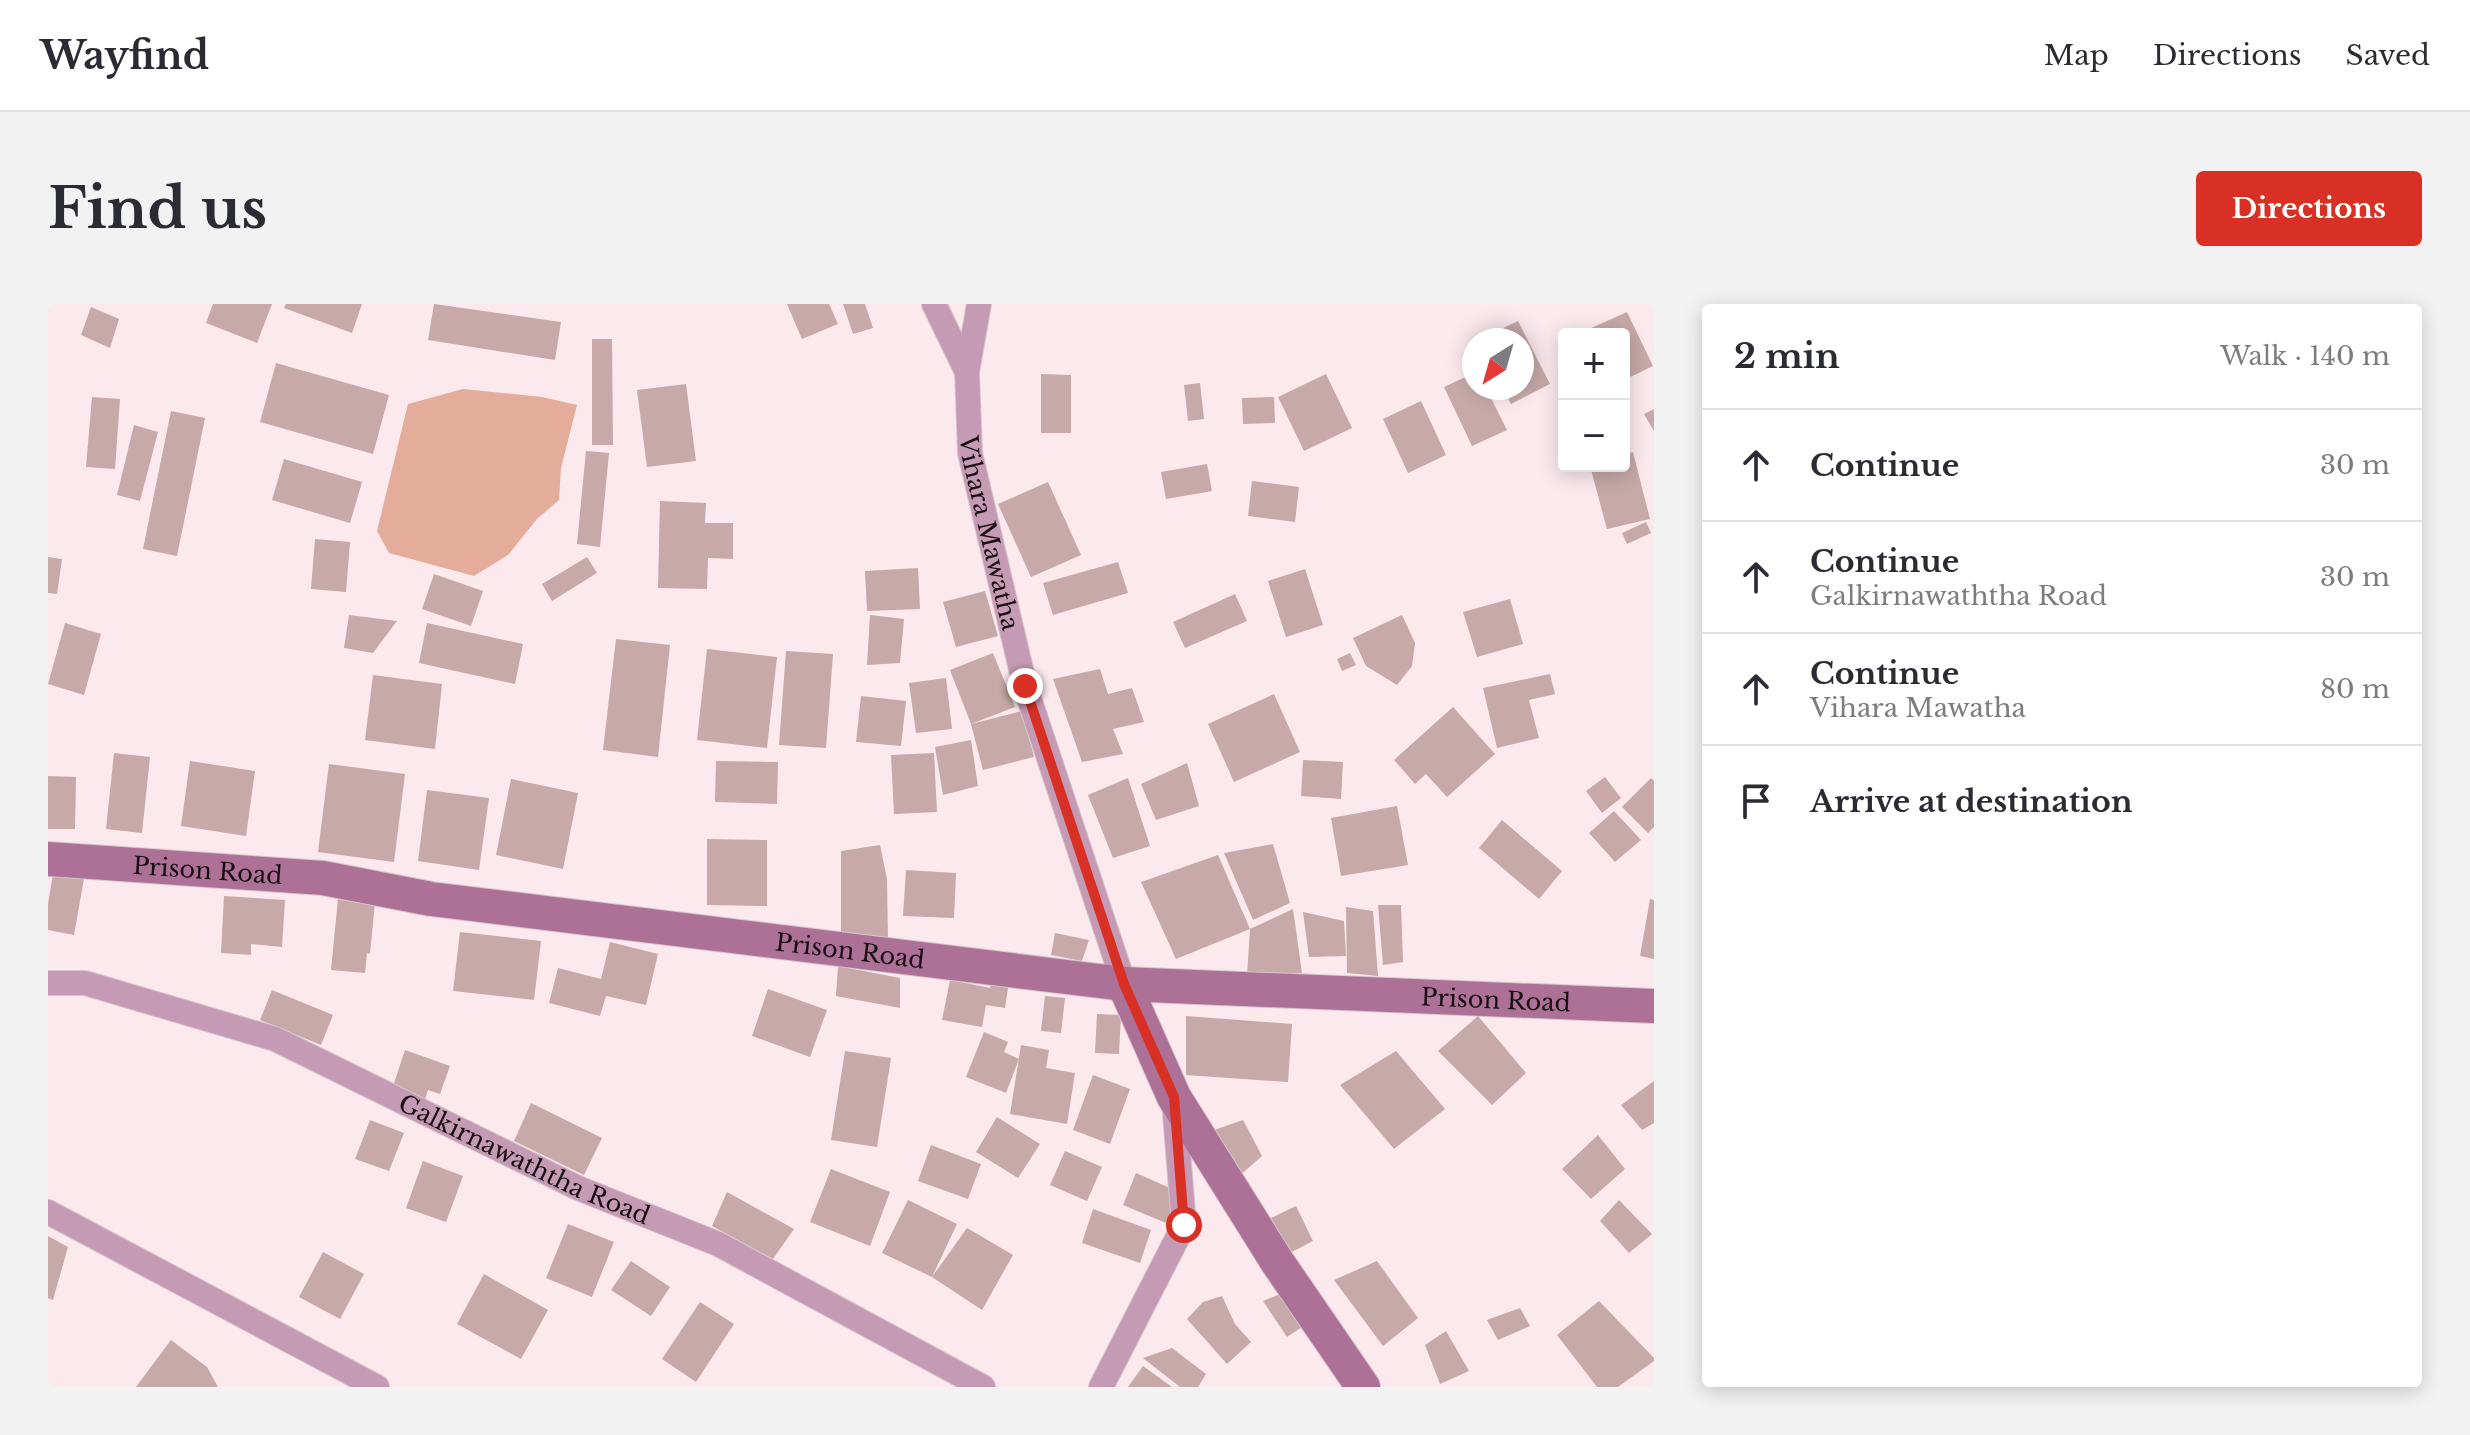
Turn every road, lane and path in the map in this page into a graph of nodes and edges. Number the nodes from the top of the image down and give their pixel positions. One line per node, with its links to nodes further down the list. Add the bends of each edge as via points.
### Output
1 (934, 304): 3 (street)
2 (979, 304): 3 (street, Vihara Mawatha)
3 (967, 372): 6 (street, Vihara Mawatha, via 970,453 1025,686)
4 (48, 859): 6 (street, Prison Road, via 323,878 431,899)
5 (48, 983): 11 (street, Galkirnawaththa Road, via 85,983 275,1039 578,1188 718,1244)
6 (1124, 984): 7 (street, Prison Road); 8 (street)
7 (1654, 1006)
8 (1174, 1097): 12 (street, via 1184,1225); 13 (street)
9 (48, 1212): 10 (street)
10 (377, 1387)
11 (983, 1387)
12 (1101, 1387)
13 (1363, 1387)

